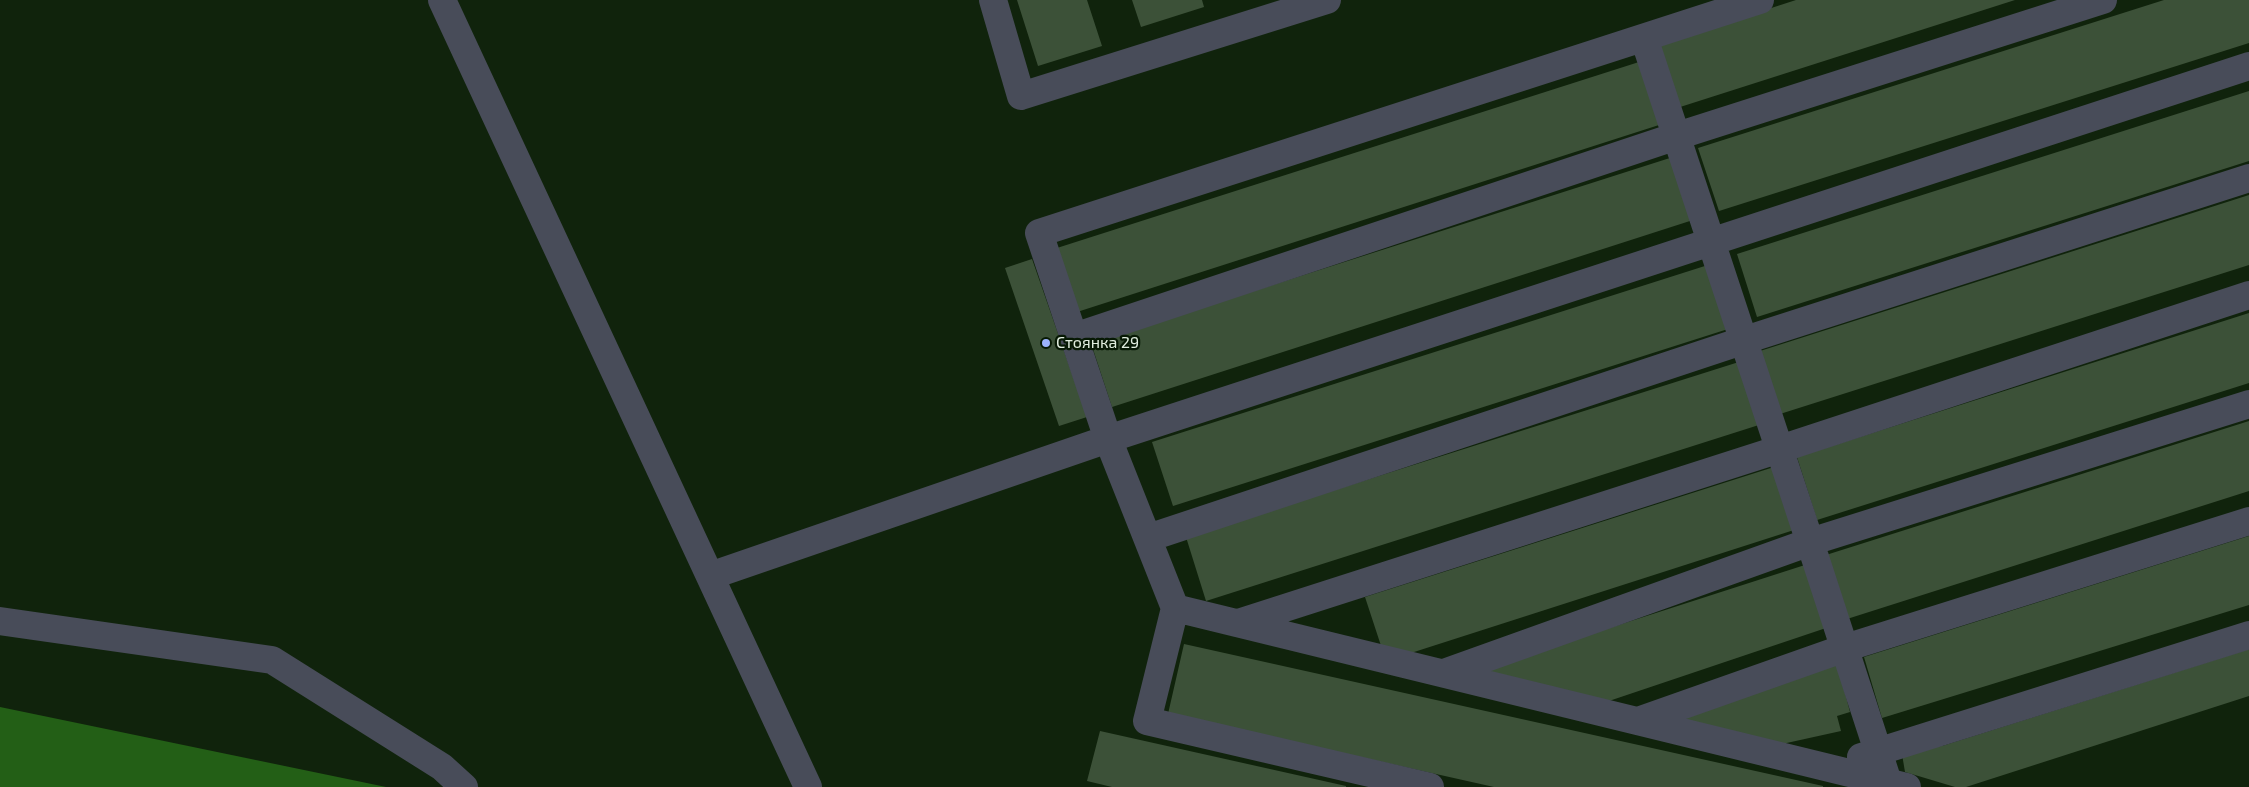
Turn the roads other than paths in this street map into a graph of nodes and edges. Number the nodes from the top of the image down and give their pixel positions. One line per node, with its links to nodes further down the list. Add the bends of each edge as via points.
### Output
1 (442, 0): 20 (street)
2 (993, 0): 3 (street, via 1021,96)
3 (1327, 0)
4 (1760, 0): 6 (street)
5 (2103, 0): 8 (street)
6 (1644, 38): 8 (street); 12 (street, via 1039,233)
7 (2249, 66): 10 (street)
8 (1677, 136): 10 (street); 12 (street)
9 (2249, 178): 13 (street)
10 (1713, 241): 13 (street); 15 (street)
11 (2249, 295): 16 (street)
12 (1074, 337): 15 (street)
13 (1745, 340): 16 (street); 18 (street)
14 (2249, 404): 19 (street)
15 (1108, 439): 18 (street); 20 (street)
16 (1780, 449): 19 (street); 23 (street)
17 (2249, 521): 25 (street)
18 (1148, 538): 21 (street)
19 (1810, 542): 25 (street); 26 (street)
20 (710, 576): 32 (street)
21 (1175, 608): 23 (street); 33 (street, via 1147,721)
22 (0, 621): 31 (street, via 272,660 442,767)
23 (1238, 623): 26 (street)
24 (2249, 635): 28 (street)
25 (1844, 648): 27 (street); 28 (street)
26 (1444, 673): 27 (street)
27 (1638, 721): 29 (street)
28 (1878, 752): 29 (street); 30 (street)
29 (1828, 768): 30 (street)
30 (1894, 785)
31 (464, 787)
32 (808, 787)
33 (1430, 787)

